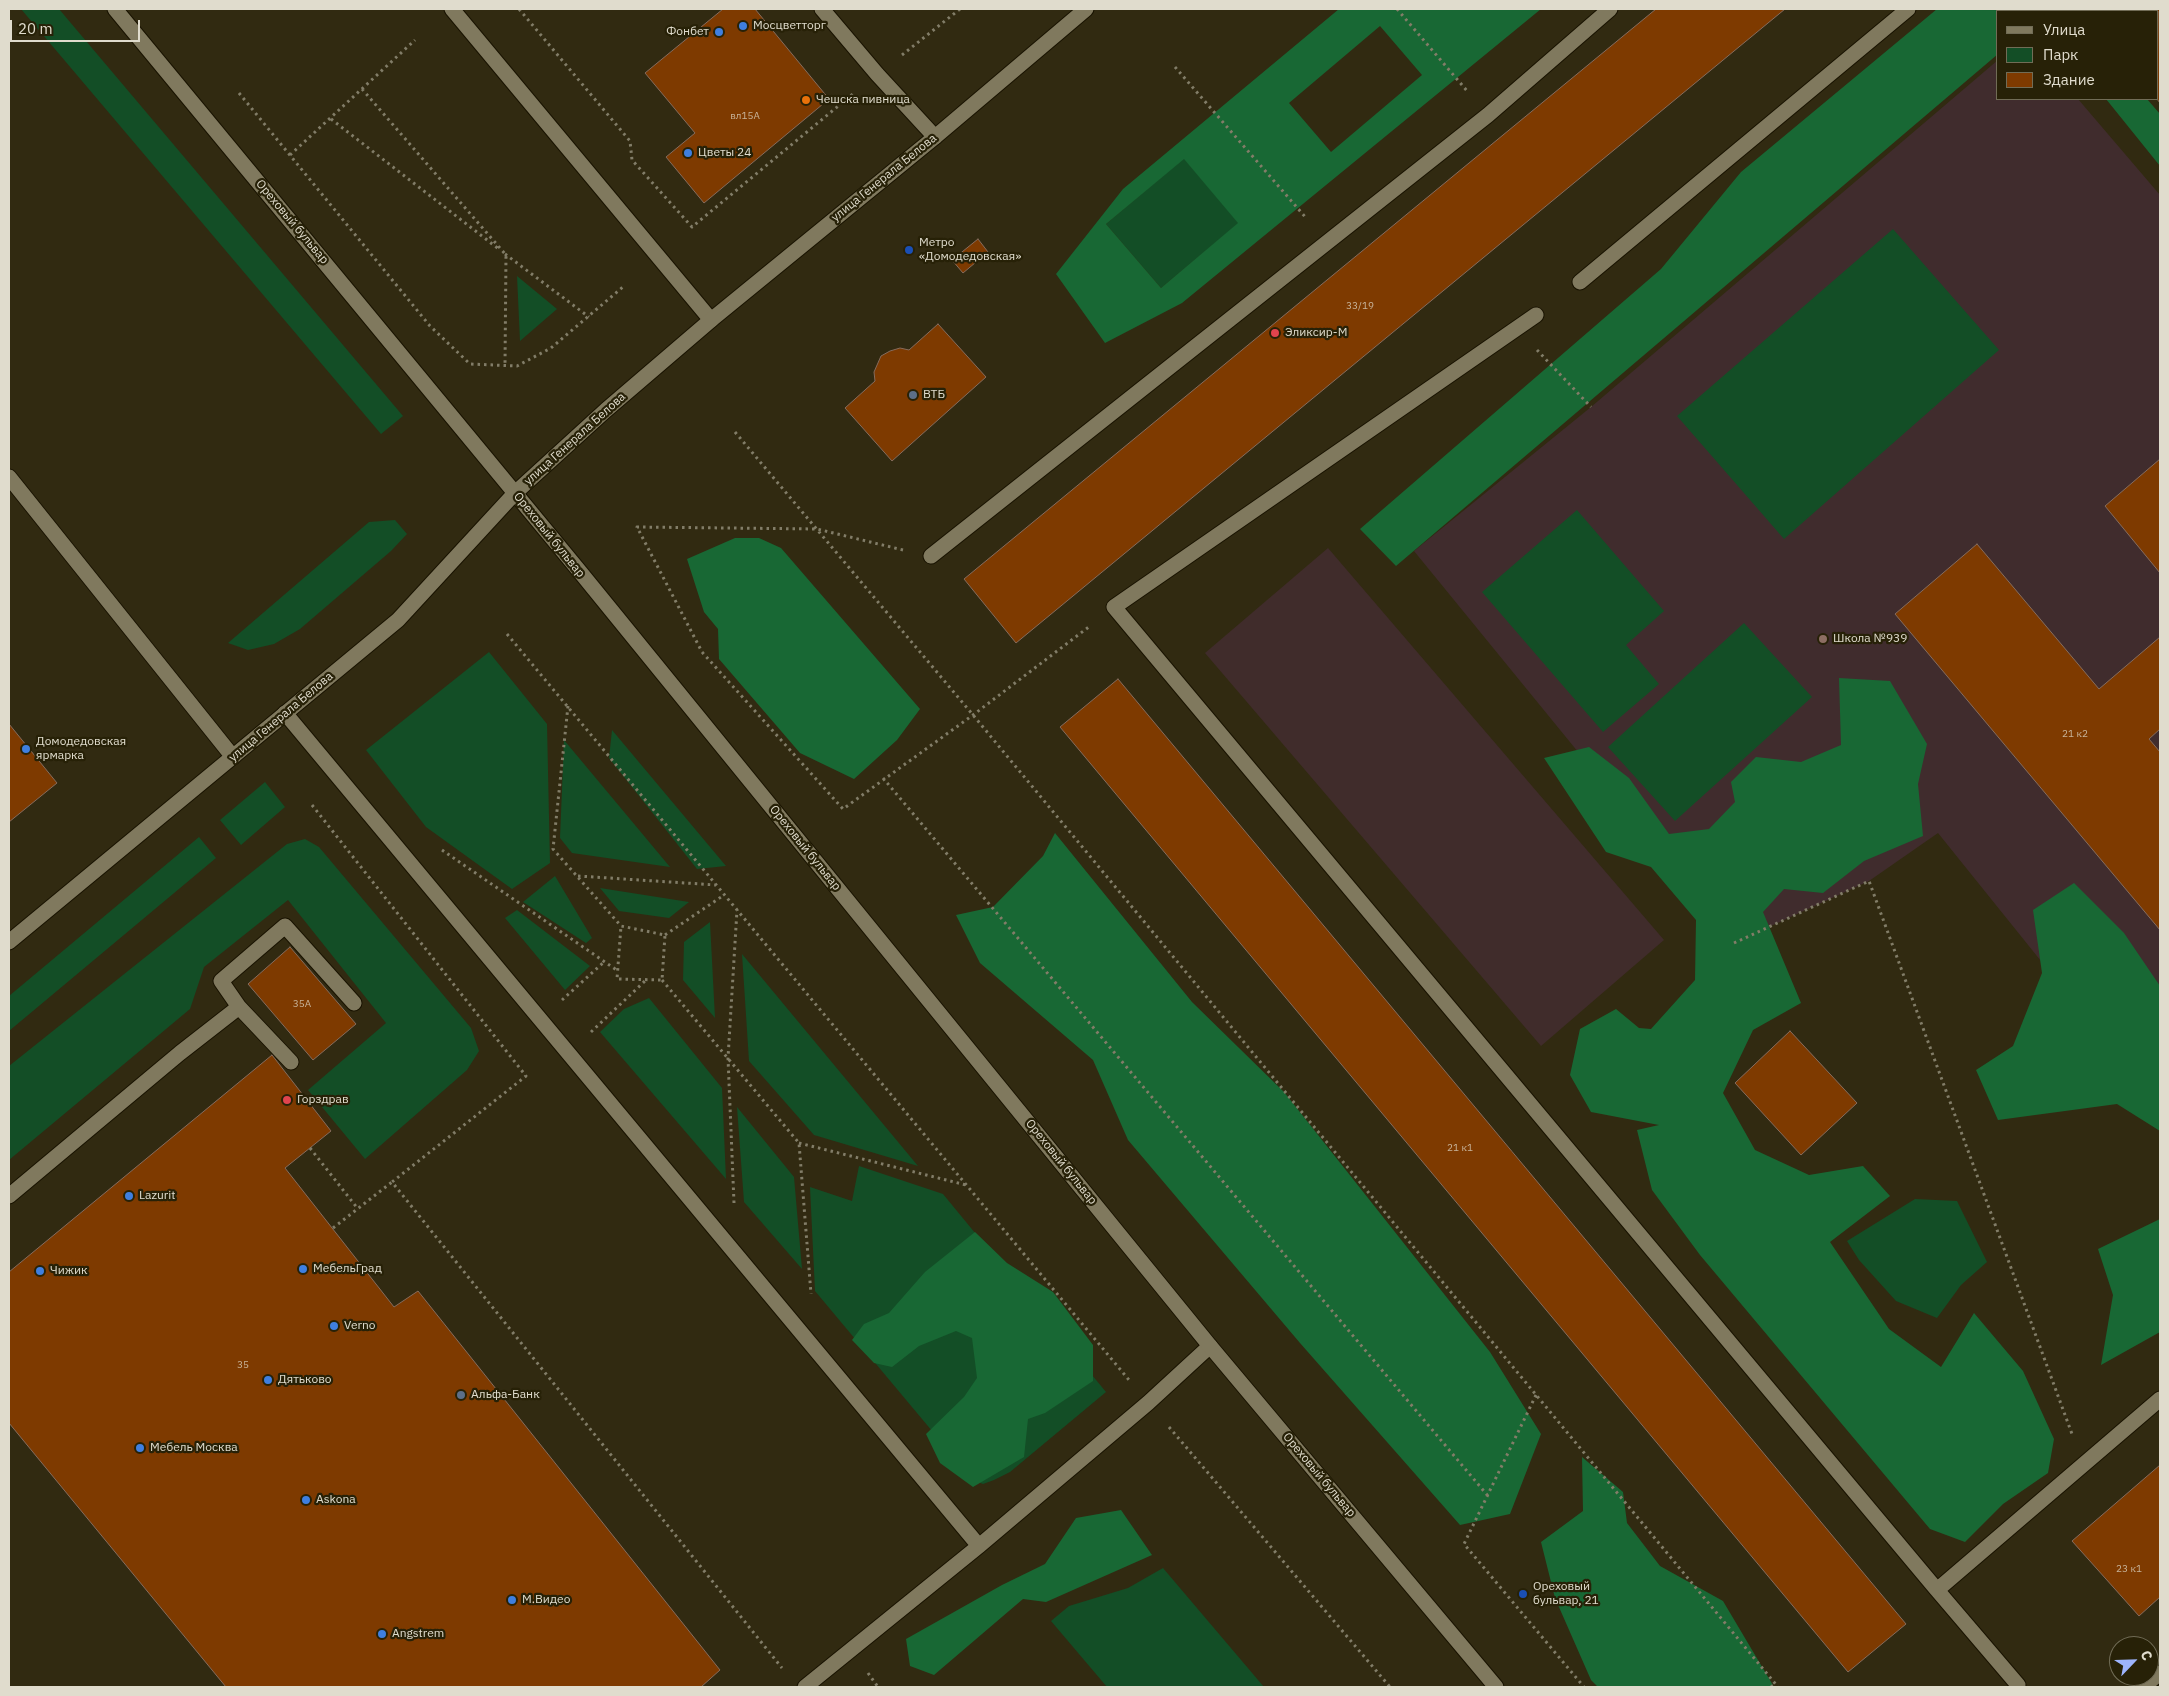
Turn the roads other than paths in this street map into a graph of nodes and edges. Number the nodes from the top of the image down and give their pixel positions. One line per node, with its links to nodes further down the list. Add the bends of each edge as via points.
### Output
1 (115, 9): 12 (main road, Ореховый бульвар)
2 (452, 9): 10 (main road)
3 (822, 9): 7 (main road)
4 (1086, 9): 7 (main road, улица Генерала Белова)
5 (1610, 9): 13 (main road, via 1488,115)
6 (1908, 9): 8 (main road)
7 (935, 137): 10 (main road, улица Генерала Белова)
8 (1580, 282)
9 (1536, 315): 24 (main road, via 1114,607)
10 (711, 320): 12 (main road, улица Генерала Белова)
11 (9, 477): 15 (main road)
12 (515, 493): 14 (main road, улица Генерала Белова, via 398,620); 21 (main road, Ореховый бульвар)
13 (931, 556)
14 (285, 713): 15 (main road, улица Генерала Белова); 23 (main road)
15 (233, 757): 16 (main road, улица Генерала Белова)
16 (9, 942)
17 (354, 1003): 18 (main road, via 285,926 221,980)
18 (239, 1007): 19 (main road); 20 (main road)
19 (292, 1062)
20 (9, 1196)
21 (1210, 1346): 23 (main road, via 1148,1403); 28 (main road, Ореховый бульвар)
22 (2160, 1399): 24 (main road)
23 (979, 1546): 27 (main road)
24 (1937, 1590): 26 (main road)
25 (2160, 1673): 29 (main road)
26 (2018, 1686)
27 (805, 1687)
28 (1496, 1687)
29 (2143, 1687)

